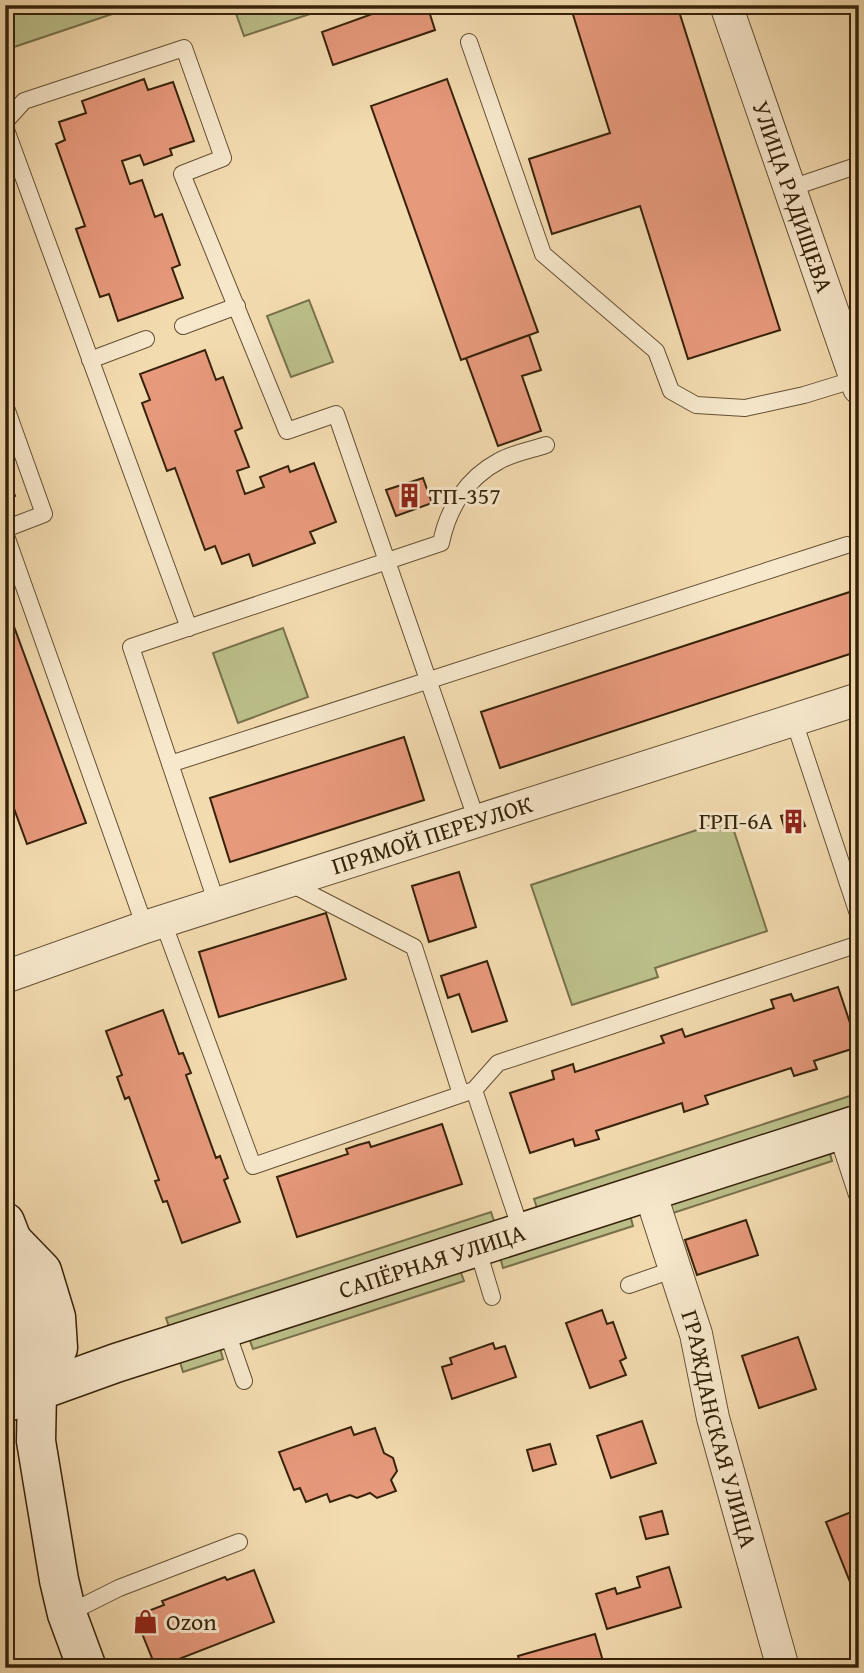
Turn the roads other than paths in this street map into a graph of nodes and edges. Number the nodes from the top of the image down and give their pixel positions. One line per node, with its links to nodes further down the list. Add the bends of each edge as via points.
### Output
1 (732, 7): 5 (street, УЛИЦА РАДИЩЕВА)
2 (469, 42): 10 (lane, via 543,254 656,351 671,391 696,405 745,408)
3 (5, 125): 6 (lane, via 24,101 184,48 223,158 182,174); 9 (lane)
4 (859, 165): 5 (lane)
5 (791, 188): 10 (street, УЛИЦА РАДИЩЕВА)
6 (237, 306): 7 (lane); 15 (lane, via 286,431 336,414)
7 (183, 326)
8 (146, 339): 9 (lane)
9 (90, 360): 16 (lane)
10 (857, 384)
11 (5, 405): 13 (lane, via 44,514)
12 (546, 445): 15 (lane, via 500,460 479,474 451,510 441,543)
13 (5, 531): 25 (lane)
14 (847, 545): 17 (lane)
15 (389, 561): 16 (lane); 17 (lane)
16 (189, 628): 20 (lane, via 131,647)
17 (429, 681): 20 (lane); 21 (lane)
18 (859, 699): 19 (street, ПРЯМОЙ ПЕРЕУЛОК)
19 (794, 721): 21 (street, ПРЯМОЙ ПЕРЕУЛОК); 24 (lane)
20 (170, 764): 23 (lane)
21 (477, 821): 22 (street, ПРЯМОЙ ПЕРЕУЛОК)
22 (286, 882): 23 (street, ПРЯМОЙ ПЕРЕУЛОК); 28 (lane, via 414,947)
23 (217, 904): 25 (street, ПРЯМОЙ ПЕРЕУЛОК)
24 (859, 917)
25 (154, 925): 27 (street, ПРЯМОЙ ПЕРЕУЛОК); 28 (lane, via 253,1166)
26 (859, 944): 28 (lane, via 498,1063)
27 (5, 977)
28 (468, 1092): 33 (lane)
29 (847, 1128): 30 (street, САПЁРНАЯ УЛИЦА); 31 (lane)
30 (650, 1192): 33 (street, САПЁРНАЯ УЛИЦА); 35 (street, ГРАЖДАНСКАЯ УЛИЦА)
31 (857, 1195)
32 (8, 1231): 40 (street, via 42,1271 56,1317 58,1348)
33 (522, 1233): 34 (street, САПЁРНАЯ УЛИЦА)
34 (477, 1247): 37 (lane); 38 (street, САПЁРНАЯ УЛИЦА)
35 (675, 1269): 36 (lane); 44 (street, ГРАЖДАНСКАЯ УЛИЦА)
36 (629, 1285)
37 (492, 1297)
38 (226, 1329): 39 (lane); 40 (street, САПЁРНАЯ УЛИЦА)
39 (244, 1381)
40 (21, 1397): 42 (street, via 36,1441)
41 (239, 1542): 42 (lane, via 119,1588)
42 (67, 1614): 43 (street)
43 (87, 1668)
44 (783, 1668)

